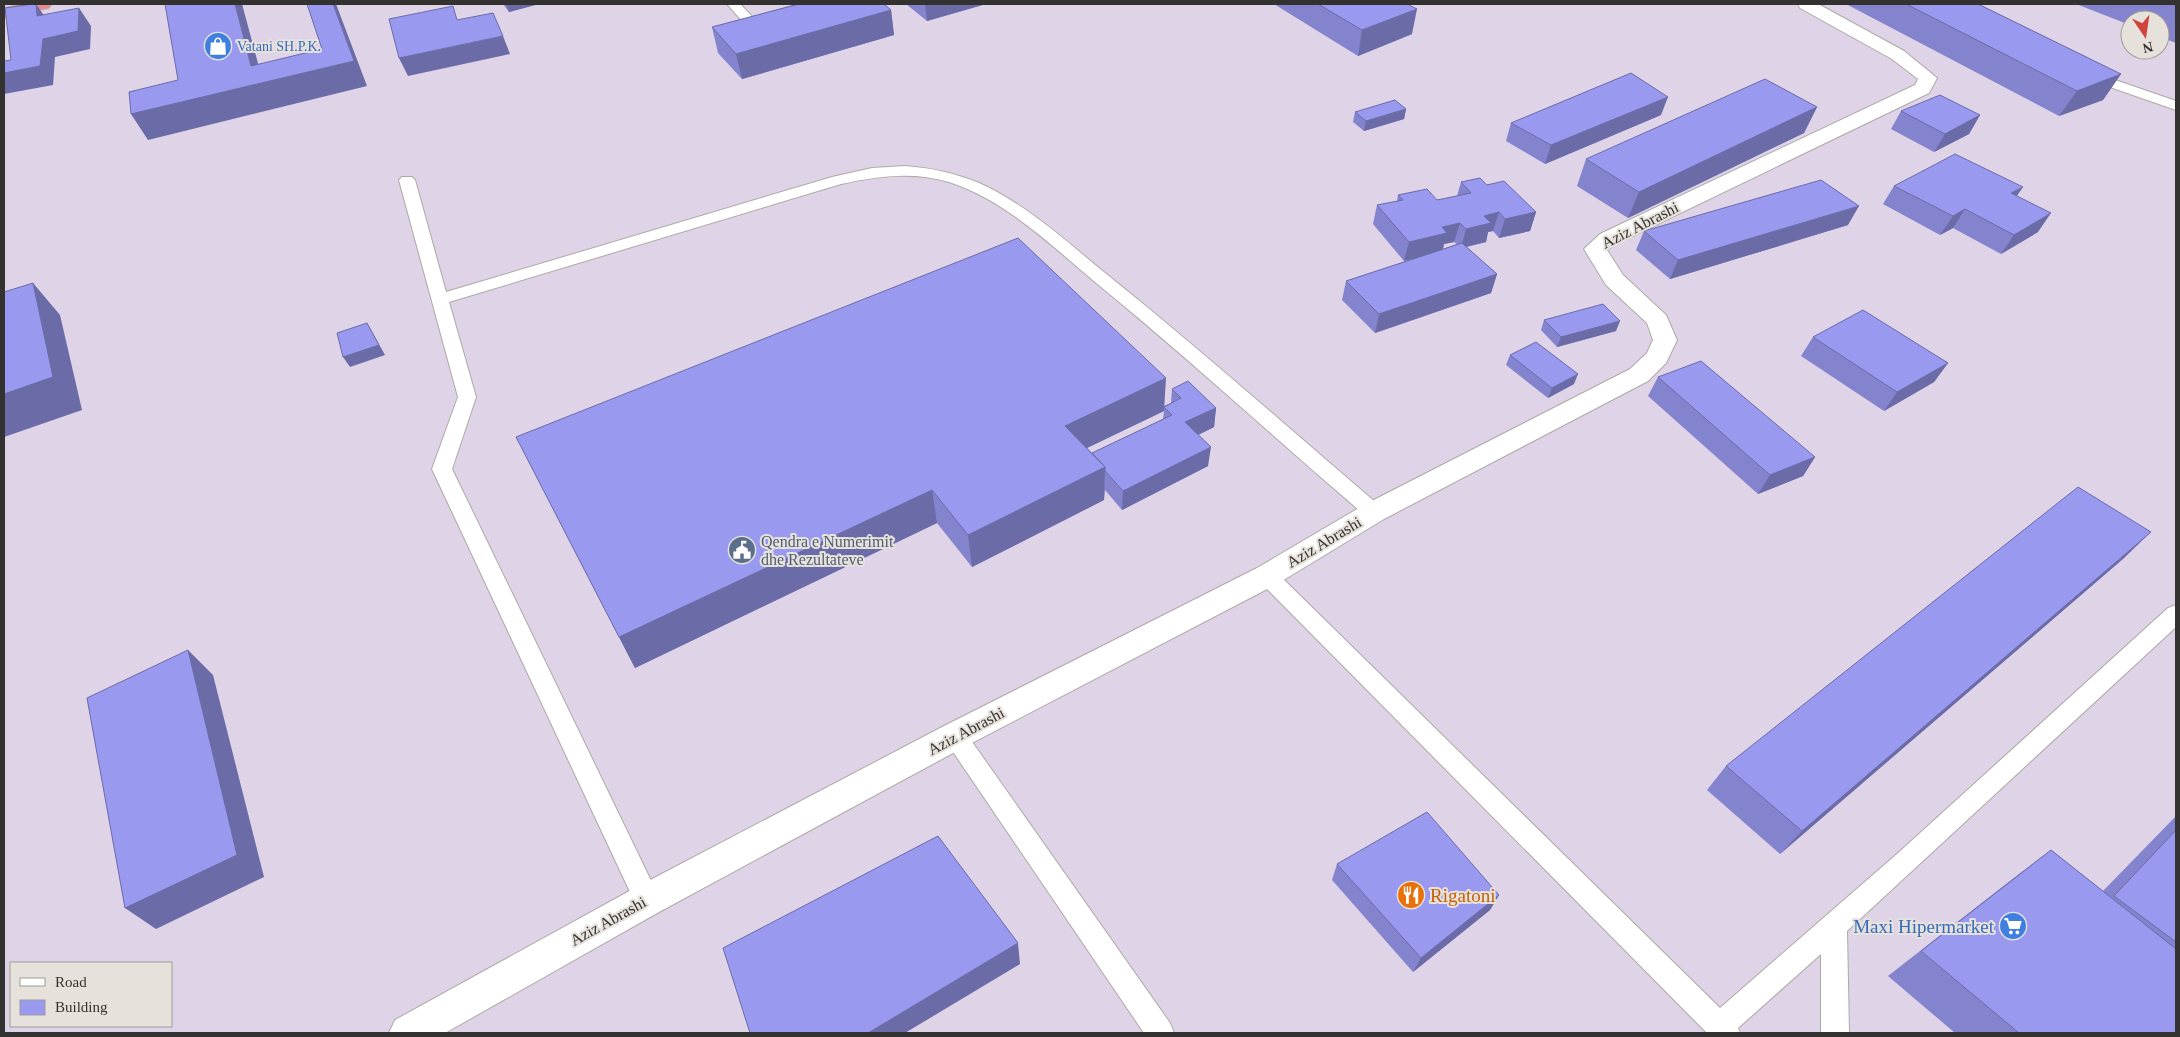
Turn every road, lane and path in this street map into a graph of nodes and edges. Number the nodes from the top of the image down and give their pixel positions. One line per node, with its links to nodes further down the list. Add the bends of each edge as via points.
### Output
1 (43, 4): 4 (highway)
2 (733, 4): 5 (lane)
3 (1806, 4): 10 (street, Aziz Abrashi, via 1915,66 1928,78 1922,89 1594,248 1614,280 1658,320 1665,340 1657,357 1640,374)
4 (4, 13)
5 (764, 37)
6 (2079, 70): 7 (lane)
7 (2176, 106)
8 (407, 180): 9 (lane)
9 (440, 299): 10 (lane, via 837,180 903,169 937,174 974,186 1053,240 1149,317); 14 (lane, via 466,397 442,469)
10 (1374, 512): 11 (street, Aziz Abrashi)
11 (1267, 576): 13 (street, Aziz Abrashi); 16 (lane)
12 (2176, 614): 15 (lane)
13 (955, 736): 14 (street, Aziz Abrashi); 18 (lane)
14 (646, 900): 17 (street, Aziz Abrashi)
15 (1834, 926): 16 (lane); 19 (lane)
16 (1723, 1030)
17 (408, 1033)
18 (1160, 1033)
19 (1835, 1033)

